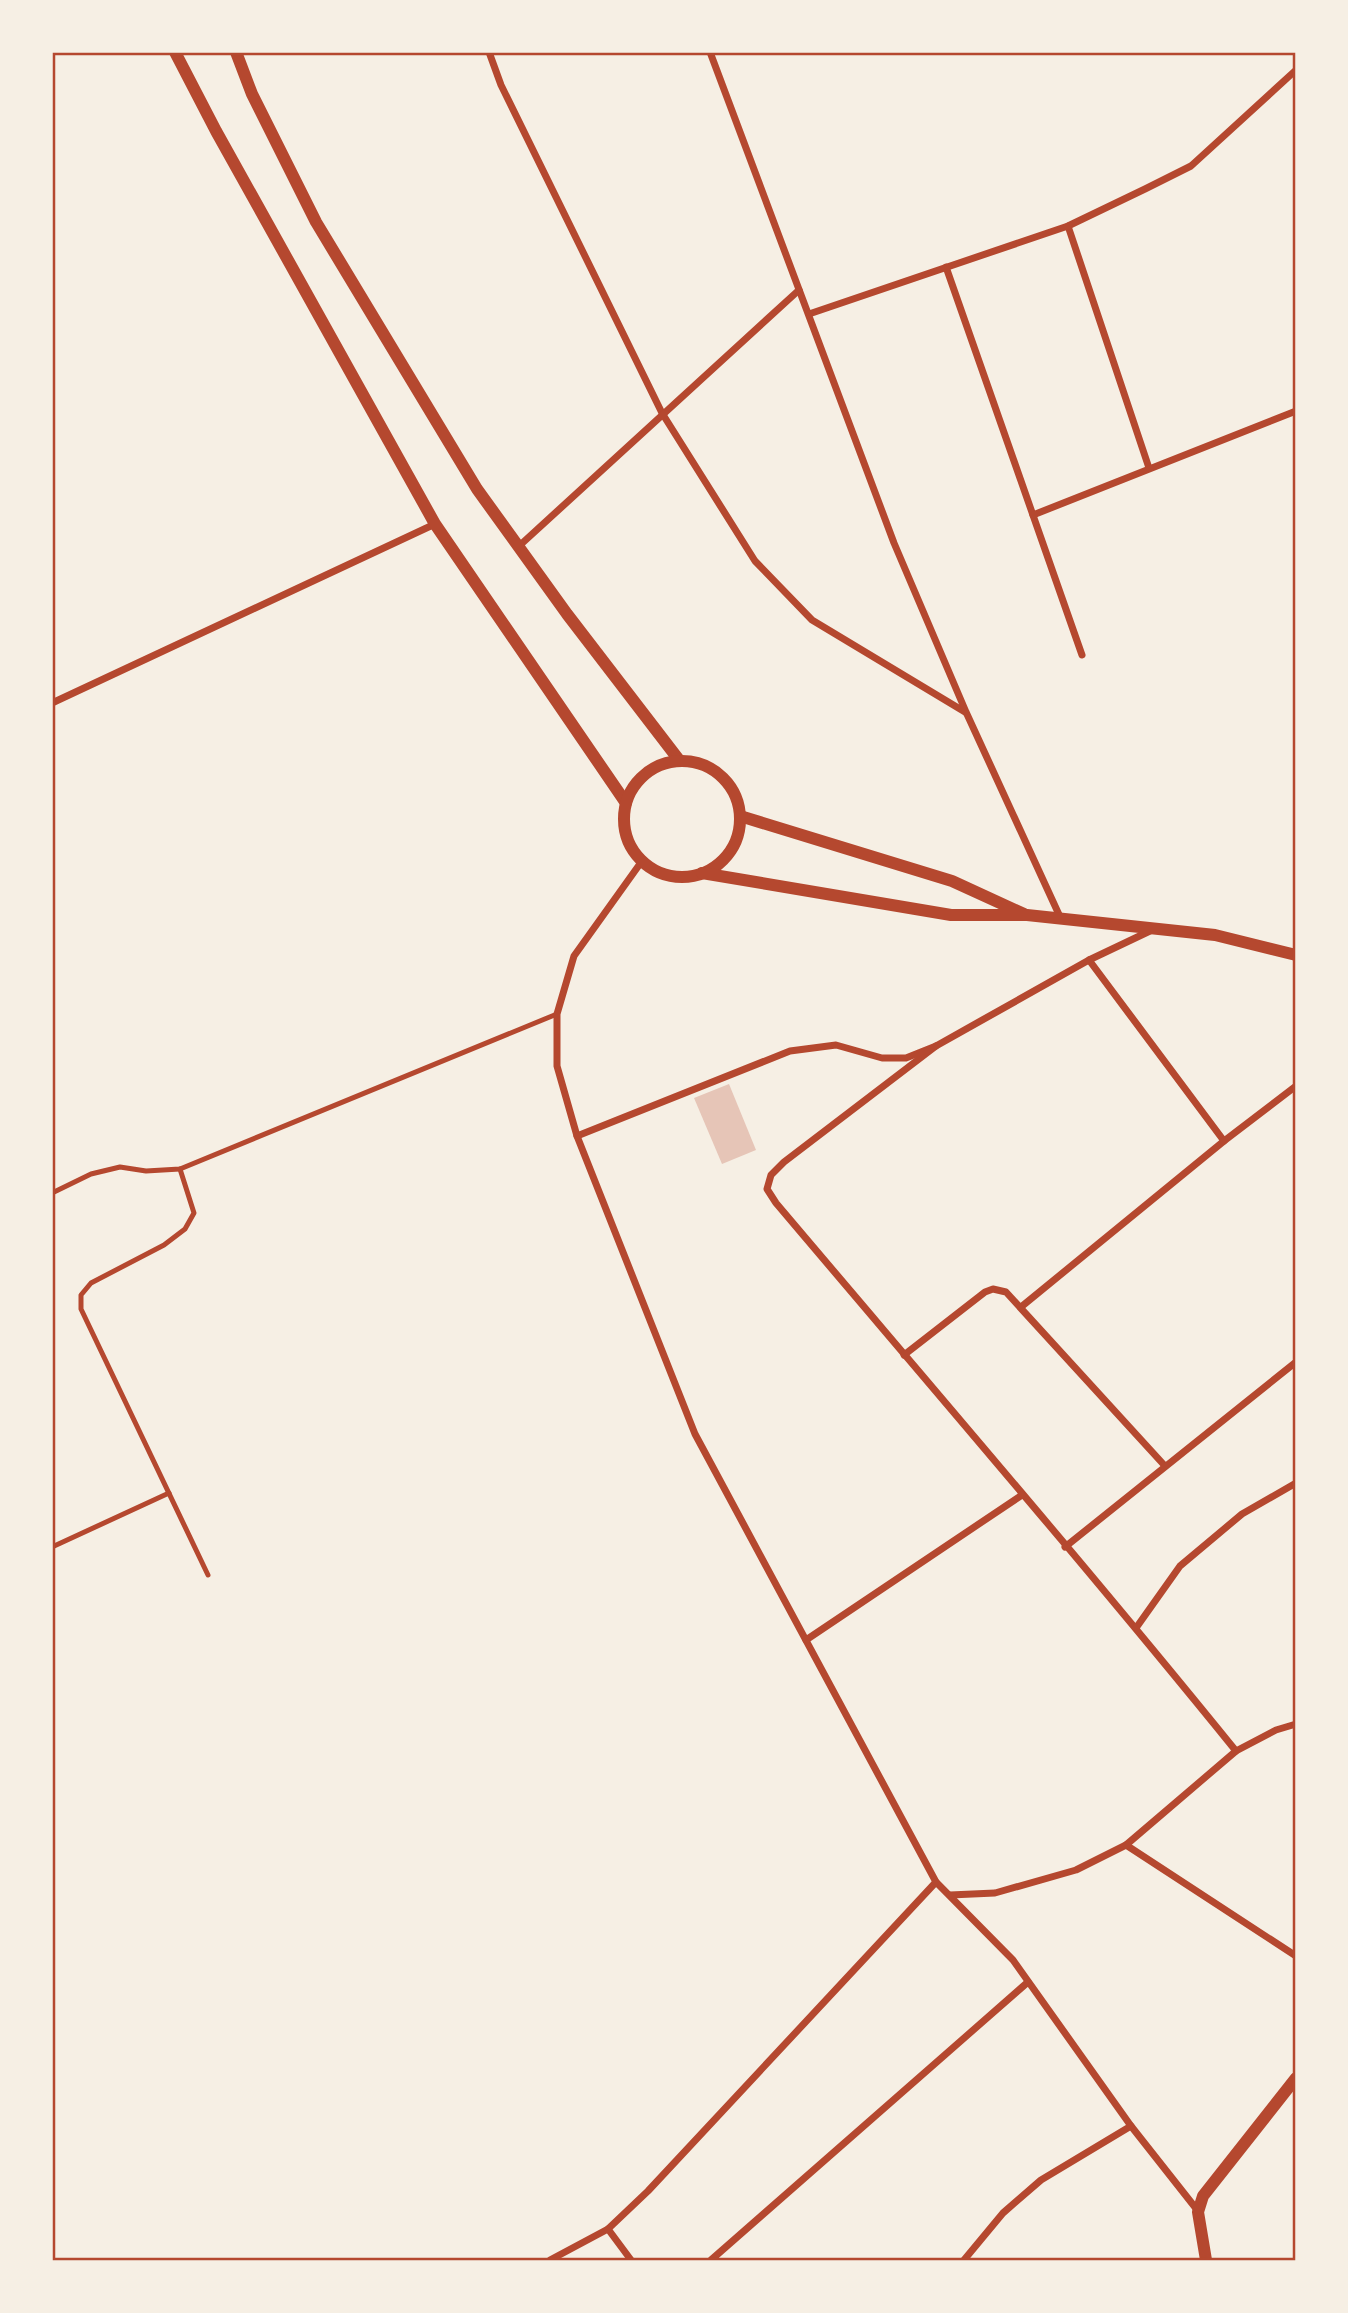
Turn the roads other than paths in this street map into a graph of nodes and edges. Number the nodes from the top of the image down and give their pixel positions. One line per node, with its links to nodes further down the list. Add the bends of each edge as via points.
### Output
1 (175, 52): 14 (street)
2 (236, 52): 15 (street, via 316,222 477,489)
3 (489, 52): 11 (street)
4 (710, 52): 8 (street)
5 (1296, 70): 6 (street, via 1191,166)
6 (1068, 226): 7 (street); 12 (street)
7 (946, 267): 9 (street); 13 (street)
8 (799, 290): 9 (street); 11 (street)
9 (808, 314): 18 (street, via 894,543)
10 (1296, 411): 12 (street)
11 (662, 413): 15 (street); 18 (street, via 755,561 813,620)
12 (1149, 468): 13 (street)
13 (1033, 514): 16 (street)
14 (435, 524): 17 (street); 20 (street)
15 (518, 547): 19 (street)
16 (1082, 655)
17 (52, 703)
18 (966, 712): 25 (street)
19 (679, 760): 20 (street, via 646,774); 21 (street, via 714,770 727,782)
20 (626, 803): 22 (street, via 626,835)
21 (740, 816): 23 (street, via 730,851); 24 (street, via 952,881)
22 (642, 861): 23 (street, via 671,876); 29 (street, via 574,956)
23 (702, 873): 24 (street, via 951,915)
24 (1027, 915): 25 (street)
25 (1061, 920): 26 (street)
26 (1157, 927): 27 (street, via 1215,935); 28 (street)
27 (1296, 955)
28 (1089, 960): 30 (street); 33 (street)
29 (557, 1014): 32 (street, via 557,1066); 34 (lane)
30 (936, 1046): 32 (street, via 906,1058 882,1058 836,1045 790,1051); 37 (street, via 784,1162 771,1175 768,1189)
31 (1296, 1086): 33 (street)
32 (577, 1136): 47 (street, via 695,1434)
33 (1224, 1141): 36 (street)
34 (180, 1169): 35 (lane, via 120,1167 91,1174); 41 (lane, via 194,1213 185,1229 91,1283 81,1295 81,1309)
35 (52, 1193)
36 (1021, 1307): 37 (street, via 1006,1292 985,1292); 39 (street)
37 (904, 1355): 42 (street)
38 (1296, 1362): 39 (street)
39 (1166, 1466): 44 (street)
40 (1296, 1483): 46 (street, via 1242,1514 1180,1566)
41 (169, 1493): 43 (lane); 45 (lane)
42 (1022, 1495): 44 (street); 47 (street)
43 (52, 1547)
44 (1065, 1547): 46 (street)
45 (208, 1575)
46 (1136, 1628): 49 (street)
47 (806, 1640): 51 (street)
48 (1296, 1724): 49 (street)
49 (1236, 1751): 50 (street)
50 (1126, 1845): 52 (street, via 1076,1871 995,1893); 53 (street)
51 (936, 1882): 52 (street); 58 (street, via 649,2191)
52 (950, 1895): 54 (street, via 1013,1960)
53 (1296, 1956)
54 (1028, 1982): 56 (street); 61 (street)
55 (1296, 2078): 57 (street, via 1203,2196)
56 (1131, 2126): 57 (street); 62 (street, via 1041,2180 1003,2213)
57 (1198, 2212): 63 (street)
58 (608, 2229): 59 (street); 60 (street)
59 (550, 2260)
60 (632, 2260)
61 (711, 2260)
62 (964, 2260)
63 (1206, 2260)

